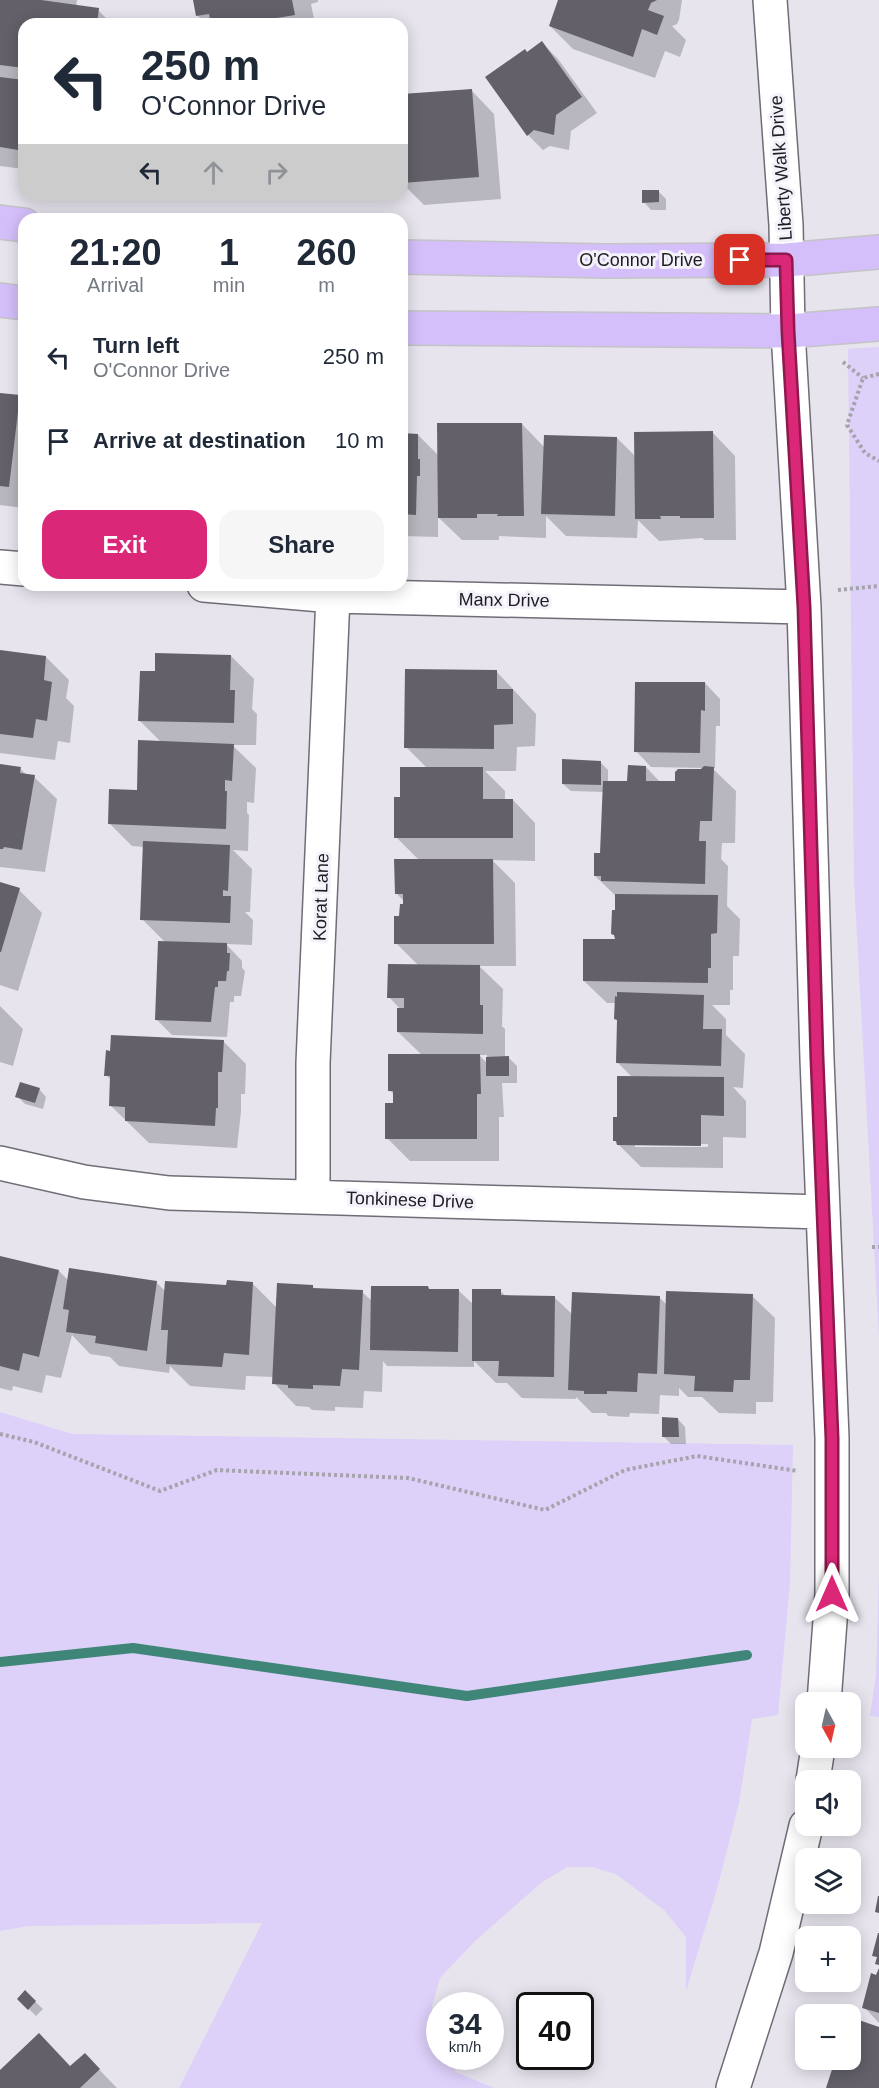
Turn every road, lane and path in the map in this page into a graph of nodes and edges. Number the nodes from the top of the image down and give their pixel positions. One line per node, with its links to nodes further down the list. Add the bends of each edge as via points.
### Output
1 (770, 0): 6 (street, Liberty Walk Drive)
2 (0, 222): 3 (main road)
3 (18, 224)
4 (879, 252): 6 (main road, O'Connor Drive)
5 (408, 257): 6 (main road, O'Connor Drive)
6 (786, 260): 11 (street, Liberty Walk Drive)
7 (0, 300): 8 (main road)
8 (18, 302)
9 (879, 324): 11 (main road)
10 (408, 328): 11 (main road)
11 (788, 331): 22 (street, Liberty Walk Drive)
12 (843, 362): 14 (path)
13 (879, 374): 14 (path)
14 (863, 378): 15 (path, via 847,424 865,453)
15 (879, 461)
16 (0, 567): 17 (street)
17 (18, 568)
18 (879, 586): 19 (path)
19 (841, 590)
20 (274, 591): 21 (street, Manx Drive)
21 (333, 596): 22 (street, Manx Drive); 24 (street, Korat Lane, via 313,1064)
22 (804, 607): 25 (street, Liberty Walk Drive)
23 (0, 1163): 24 (street, Tonkinese Drive, via 84,1182 169,1193)
24 (313, 1197): 25 (street, Tonkinese Drive)
25 (823, 1212): 30 (street, Liberty Walk Drive, via 832,1438 832,1594)
26 (872, 1247): 27 (path)
27 (879, 1247)
28 (0, 1434): 29 (path, via 34,1442 160,1491 217,1470 408,1478 544,1510 625,1470 697,1456)
29 (799, 1471)
30 (825, 1692)
31 (804, 1836): 32 (street, via 776,1953)
32 (733, 2088)

